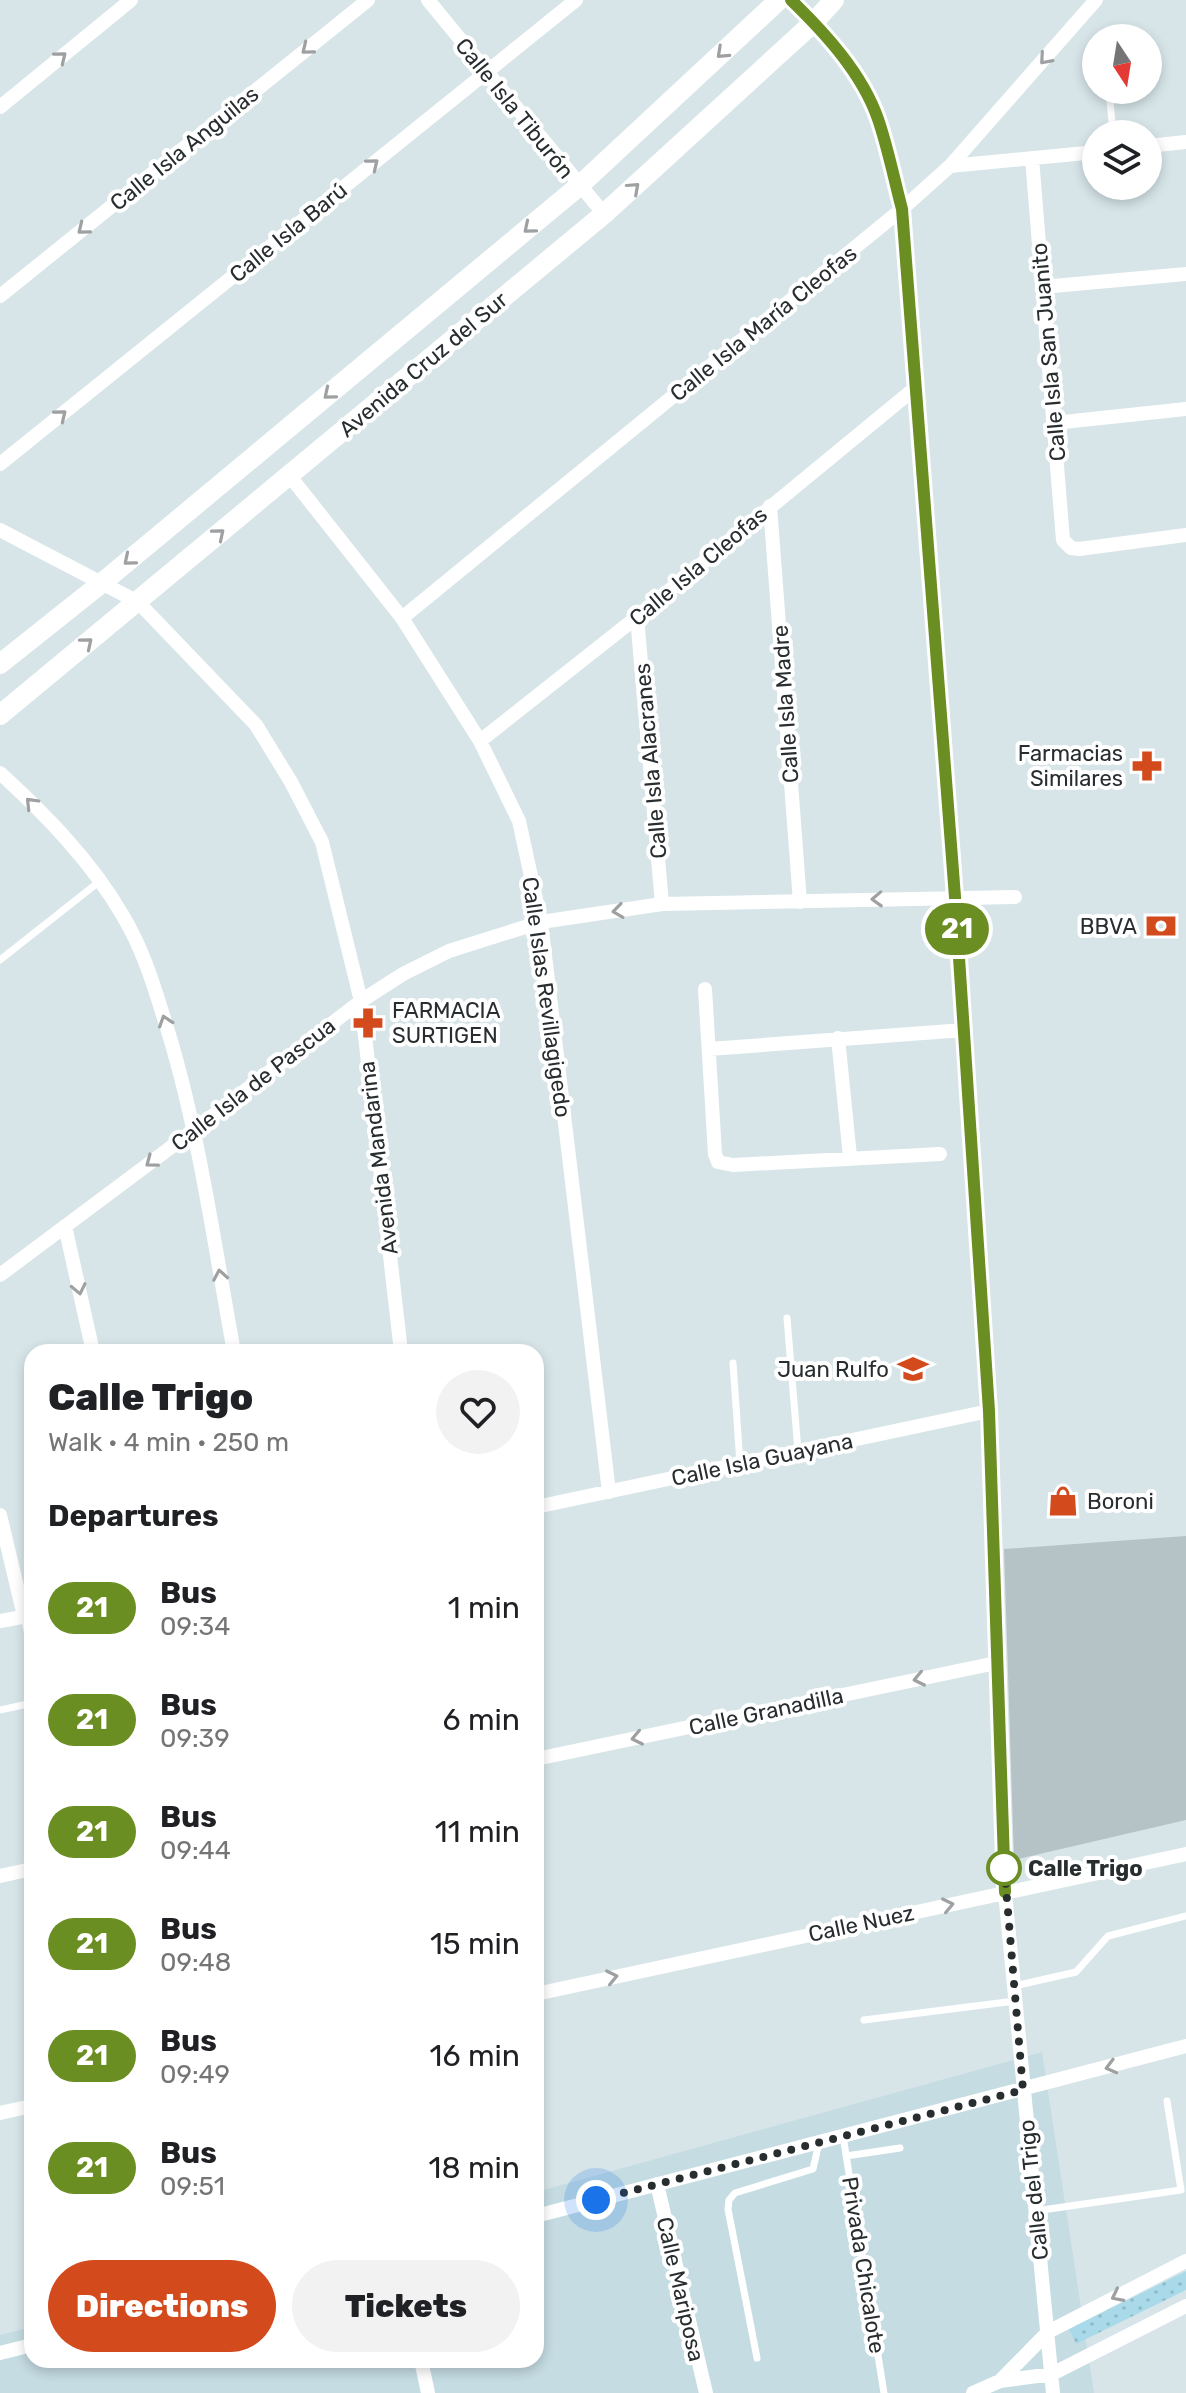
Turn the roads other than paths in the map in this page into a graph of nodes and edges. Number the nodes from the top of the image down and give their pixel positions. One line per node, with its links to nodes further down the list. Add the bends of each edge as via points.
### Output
1 (131, 0): 11 (street, one-way to 1)
2 (368, 0): 22 (street, Calle Isla Anguilas, one-way to 22)
3 (428, 0): 10 (street, Calle Isla Tiburón)
4 (576, 0): 10 (street, Calle Isla Barú)
5 (779, 0): 17 (main road, Avenida Cruz del Sur, one-way to 17)
6 (791, 0): 9 (street, Calle del Trigo)
7 (834, 0): 9 (main road, Avenida Cruz del Sur)
8 (1096, 0): 16 (street, Calle Isla María Cleofas, one-way to 16)
9 (814, 22): 18 (street, Calle del Trigo, via 851,68 878,117); 19 (main road, Avenida Cruz del Sur, one-way to 9)
10 (486, 73): 17 (street, Calle Isla Tiburón); 26 (street, Calle Isla Barú, one-way to 10)
11 (0, 107)
12 (1186, 142): 13 (street)
13 (1162, 145)
14 (1082, 153): 15 (street)
15 (1032, 158): 16 (street); 21 (street, Calle Isla San Juanito)
16 (950, 166): 18 (street, Calle Isla María Cleofas)
17 (579, 186): 19 (street, Calle Isla Tiburón); 31 (main road, Avenida Cruz del Sur, one-way to 31)
18 (902, 209): 23 (street, Calle del Trigo); 34 (street, Calle Isla María Cleofas)
19 (604, 214): 27 (main road, Avenida Cruz del Sur)
20 (1186, 274): 21 (street)
21 (1042, 287): 25 (street, Calle Isla San Juanito)
22 (0, 296)
23 (914, 389): 28 (street, Calle Isla Cleofas); 40 (street, Calle del Trigo)
24 (1186, 409): 25 (street)
25 (1054, 423): 30 (street, Calle Isla San Juanito, via 1067,545 1079,549)
26 (0, 464)
27 (289, 475): 32 (main road, Avenida Cruz del Sur, one-way to 27); 34 (street, Calle Islas Revillagigedo)
28 (770, 506): 33 (street, Calle Isla Cleofas); 42 (street, Calle Isla Madre)
29 (0, 530): 31 (street, Avenida Mandarina)
30 (1186, 535)
31 (103, 582): 32 (street, Avenida Mandarina); 35 (main road, Avenida Cruz del Sur)
32 (138, 602): 36 (main road, Avenida Cruz del Sur, one-way to 32); 47 (street, Avenida Mandarina, via 256,725 291,782 322,842)
33 (637, 617): 37 (street, Calle Isla Cleofas); 43 (street, Calle Isla Alacranes)
34 (402, 618): 37 (street, Calle Islas Revillagigedo)
35 (0, 664)
36 (0, 715)
37 (480, 741): 44 (street, Calle Islas Revillagigedo, via 519,821)
38 (0, 773): 39 (street, one-way to 38)
39 (100, 881): 45 (lane); 51 (street, one-way to 39, via 147,964)
40 (955, 897): 41 (street, Calle Isla de Pascua); 42 (street, Calle Isla de Pascua, one-way to 42); 48 (street, Calle del Trigo)
41 (1015, 897)
42 (800, 902): 43 (street, Calle Isla de Pascua)
43 (662, 904): 44 (street, Calle Isla de Pascua, one-way to 44)
44 (541, 922): 47 (street, Calle Isla de Pascua, via 449,951); 64 (street, Calle Islas Revillagigedo)
45 (0, 960)
46 (705, 989): 50 (street)
47 (361, 1001): 51 (street, Calle Isla de Pascua); 59 (street, Avenida Mandarina)
48 (964, 1030): 49 (street); 61 (street, Calle del Trigo)
49 (838, 1038): 50 (street); 53 (street)
50 (709, 1049): 53 (street, via 718,1162)
51 (194, 1130): 54 (street, Calle Isla de Pascua, one-way to 54); 58 (street, one-way to 51)
52 (940, 1154): 53 (street)
53 (850, 1157)
54 (65, 1226): 55 (street, Calle Isla de Pascua); 57 (street, one-way to 57)
55 (0, 1275)
56 (787, 1318): 62 (lane)
57 (91, 1344)
58 (233, 1344)
59 (400, 1344)
60 (733, 1363): 63 (lane)
61 (989, 1411): 62 (street, Calle Isla Guayana); 70 (street, Calle del Trigo)
62 (798, 1452): 63 (street, Calle Isla Guayana)
63 (740, 1464): 64 (street, Calle Isla Guayana)
64 (609, 1492): 65 (street, Calle Isla Guayana)
65 (544, 1505)
66 (0, 1515): 67 (street)
67 (24, 1601)
68 (24, 1616): 69 (street)
69 (0, 1621)
70 (996, 1663): 73 (street, Calle Granadilla, one-way to 73); 77 (street, Calle del Trigo)
71 (24, 1705): 72 (lane)
72 (0, 1710)
73 (544, 1757)
74 (1186, 1854): 77 (street, Calle Nuez)
75 (24, 1871): 76 (street)
76 (0, 1876)
77 (1005, 1892): 79 (street, Calle Nuez, one-way to 77); 80 (street, Calle del Trigo)
78 (1186, 1916): 80 (lane, via 1108,1936 1076,1972)
79 (544, 1992)
80 (1014, 1994): 81 (lane); 83 (street, Calle del Trigo)
81 (864, 2020)
82 (1186, 2046): 83 (street, one-way to 83)
83 (1023, 2090): 87 (street); 92 (street, Calle del Trigo)
84 (1167, 2101): 92 (lane, via 1181,2190)
85 (24, 2108): 86 (street)
86 (0, 2113)
87 (843, 2136): 88 (street); 90 (lane, Privada Chicalote)
88 (819, 2143): 91 (street); 99 (lane, via 813,2169 735,2193 729,2200)
89 (900, 2148): 90 (lane)
90 (846, 2156): 105 (lane, Privada Chicalote)
91 (657, 2184): 93 (street); 104 (street, Calle Mariposa)
92 (1035, 2211): 96 (street, Calle del Trigo)
93 (544, 2214)
94 (1186, 2261): 96 (street, one-way to 96)
95 (1186, 2306): 101 (street)
96 (1048, 2332): 101 (street, Calle del Trigo); 102 (street)
97 (24, 2347): 98 (street)
98 (0, 2353)
99 (757, 2358)
100 (423, 2368): 103 (street)
101 (1052, 2374): 102 (street); 107 (street, Calle del Trigo)
102 (1000, 2381): 106 (street)
103 (428, 2393)
104 (706, 2393)
105 (884, 2393)
106 (973, 2393)
107 (1053, 2393)

